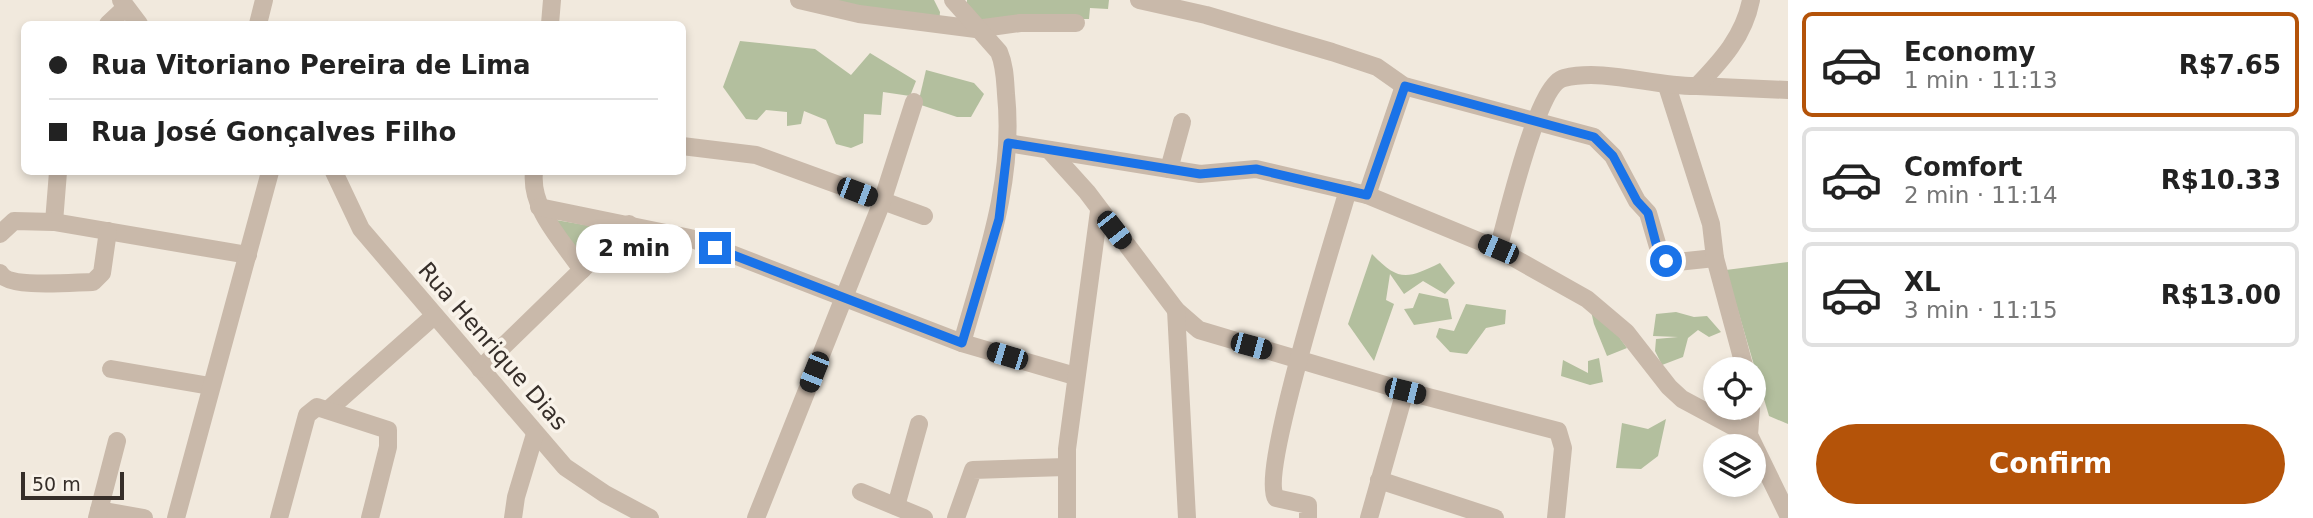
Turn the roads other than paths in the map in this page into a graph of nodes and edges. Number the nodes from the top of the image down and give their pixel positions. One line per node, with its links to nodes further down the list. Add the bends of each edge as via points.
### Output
1 (264, 0): 10 (street)
2 (552, 0): 11 (street)
3 (799, 0): 13 (street, via 859,14)
4 (953, 0): 13 (street)
5 (1139, 0): 14 (street, via 1332,52 1377,67)
6 (1751, 1): 16 (street, via 1726,57)
7 (123, 4): 8 (street); 9 (street)
8 (110, 21)
9 (137, 21)
10 (259, 21)
11 (550, 21)
12 (1076, 23): 13 (street)
13 (976, 29): 21 (street, via 993,43 1003,62)
14 (1405, 86): 19 (street); 30 (street)
15 (1667, 86): 16 (street); 19 (street, via 1609,76 1563,78 1548,90); 41 (street, via 1711,224)
16 (1697, 86): 17 (street)
17 (1788, 90)
18 (914, 102): 31 (street)
19 (1535, 119): 39 (street); 41 (street, via 1594,137 1606,146 1648,213 1658,251 1666,261)
20 (1182, 122): 24 (street)
21 (1008, 143): 23 (street); 47 (street, via 999,219)
22 (686, 146): 31 (street, via 756,155)
23 (1049, 150): 24 (street); 33 (street)
24 (1170, 169): 29 (street, via 1200,174 1256,169)
25 (58, 175): 35 (street)
26 (269, 175): 40 (street)
27 (335, 175): 46 (street, Rua Henrique Dias, via 361,229)
28 (534, 175): 32 (street)
29 (1348, 190): 30 (street); 49 (street)
30 (1367, 195): 39 (street)
31 (882, 202): 34 (street); 44 (street)
32 (539, 207): 36 (street); 42 (street)
33 (1099, 211): 45 (street); 52 (street)
34 (923, 216)
35 (54, 222): 37 (street); 38 (street, via 14,221)
36 (629, 224): 42 (street); 44 (street, via 690,238)
37 (108, 232): 40 (street); 43 (street, via 102,274 93,282 25,283 9,281)
38 (0, 234)
39 (1498, 249): 58 (street, via 1602,309 1682,399)
40 (248, 255): 53 (street)
41 (1715, 258): 48 (street)
42 (582, 270): 51 (street)
43 (0, 273)
44 (844, 298): 47 (street); 73 (street)
45 (1176, 310): 49 (street, via 1210,336); 77 (street)
46 (435, 316): 51 (street, Rua Henrique Dias); 55 (street)
47 (962, 343): 52 (street)
48 (1742, 357)
49 (1300, 360): 54 (street); 78 (street, via 1284,417 1272,491 1276,498 1304,502)
50 (111, 369): 53 (street)
51 (481, 369): 57 (street, Rua Henrique Dias)
52 (1075, 376): 60 (street)
53 (210, 386): 68 (street)
54 (1405, 391): 62 (street); 81 (street, via 1558,431 1562,438)
55 (323, 409): 69 (street, via 307,415); 70 (street, via 385,427 389,435)
56 (919, 424): 64 (street)
57 (535, 434): 71 (street); 72 (street, Rua Henrique Dias, via 565,467)
58 (1747, 434)
59 (117, 441): 65 (street)
60 (1066, 467): 75 (street, via 973,470); 76 (street)
61 (1766, 469): 66 (street)
62 (1379, 480): 79 (street); 80 (street)
63 (861, 492): 64 (street)
64 (896, 506): 74 (street)
65 (98, 514): 67 (street)
66 (1788, 514)
67 (144, 518)
68 (176, 518)
69 (279, 518)
70 (370, 518)
71 (513, 518)
72 (650, 518)
73 (756, 518)
74 (924, 518)
75 (956, 518)
76 (1067, 518)
77 (1187, 518)
78 (1308, 518)
79 (1369, 518)
80 (1495, 518)
81 (1556, 518)

